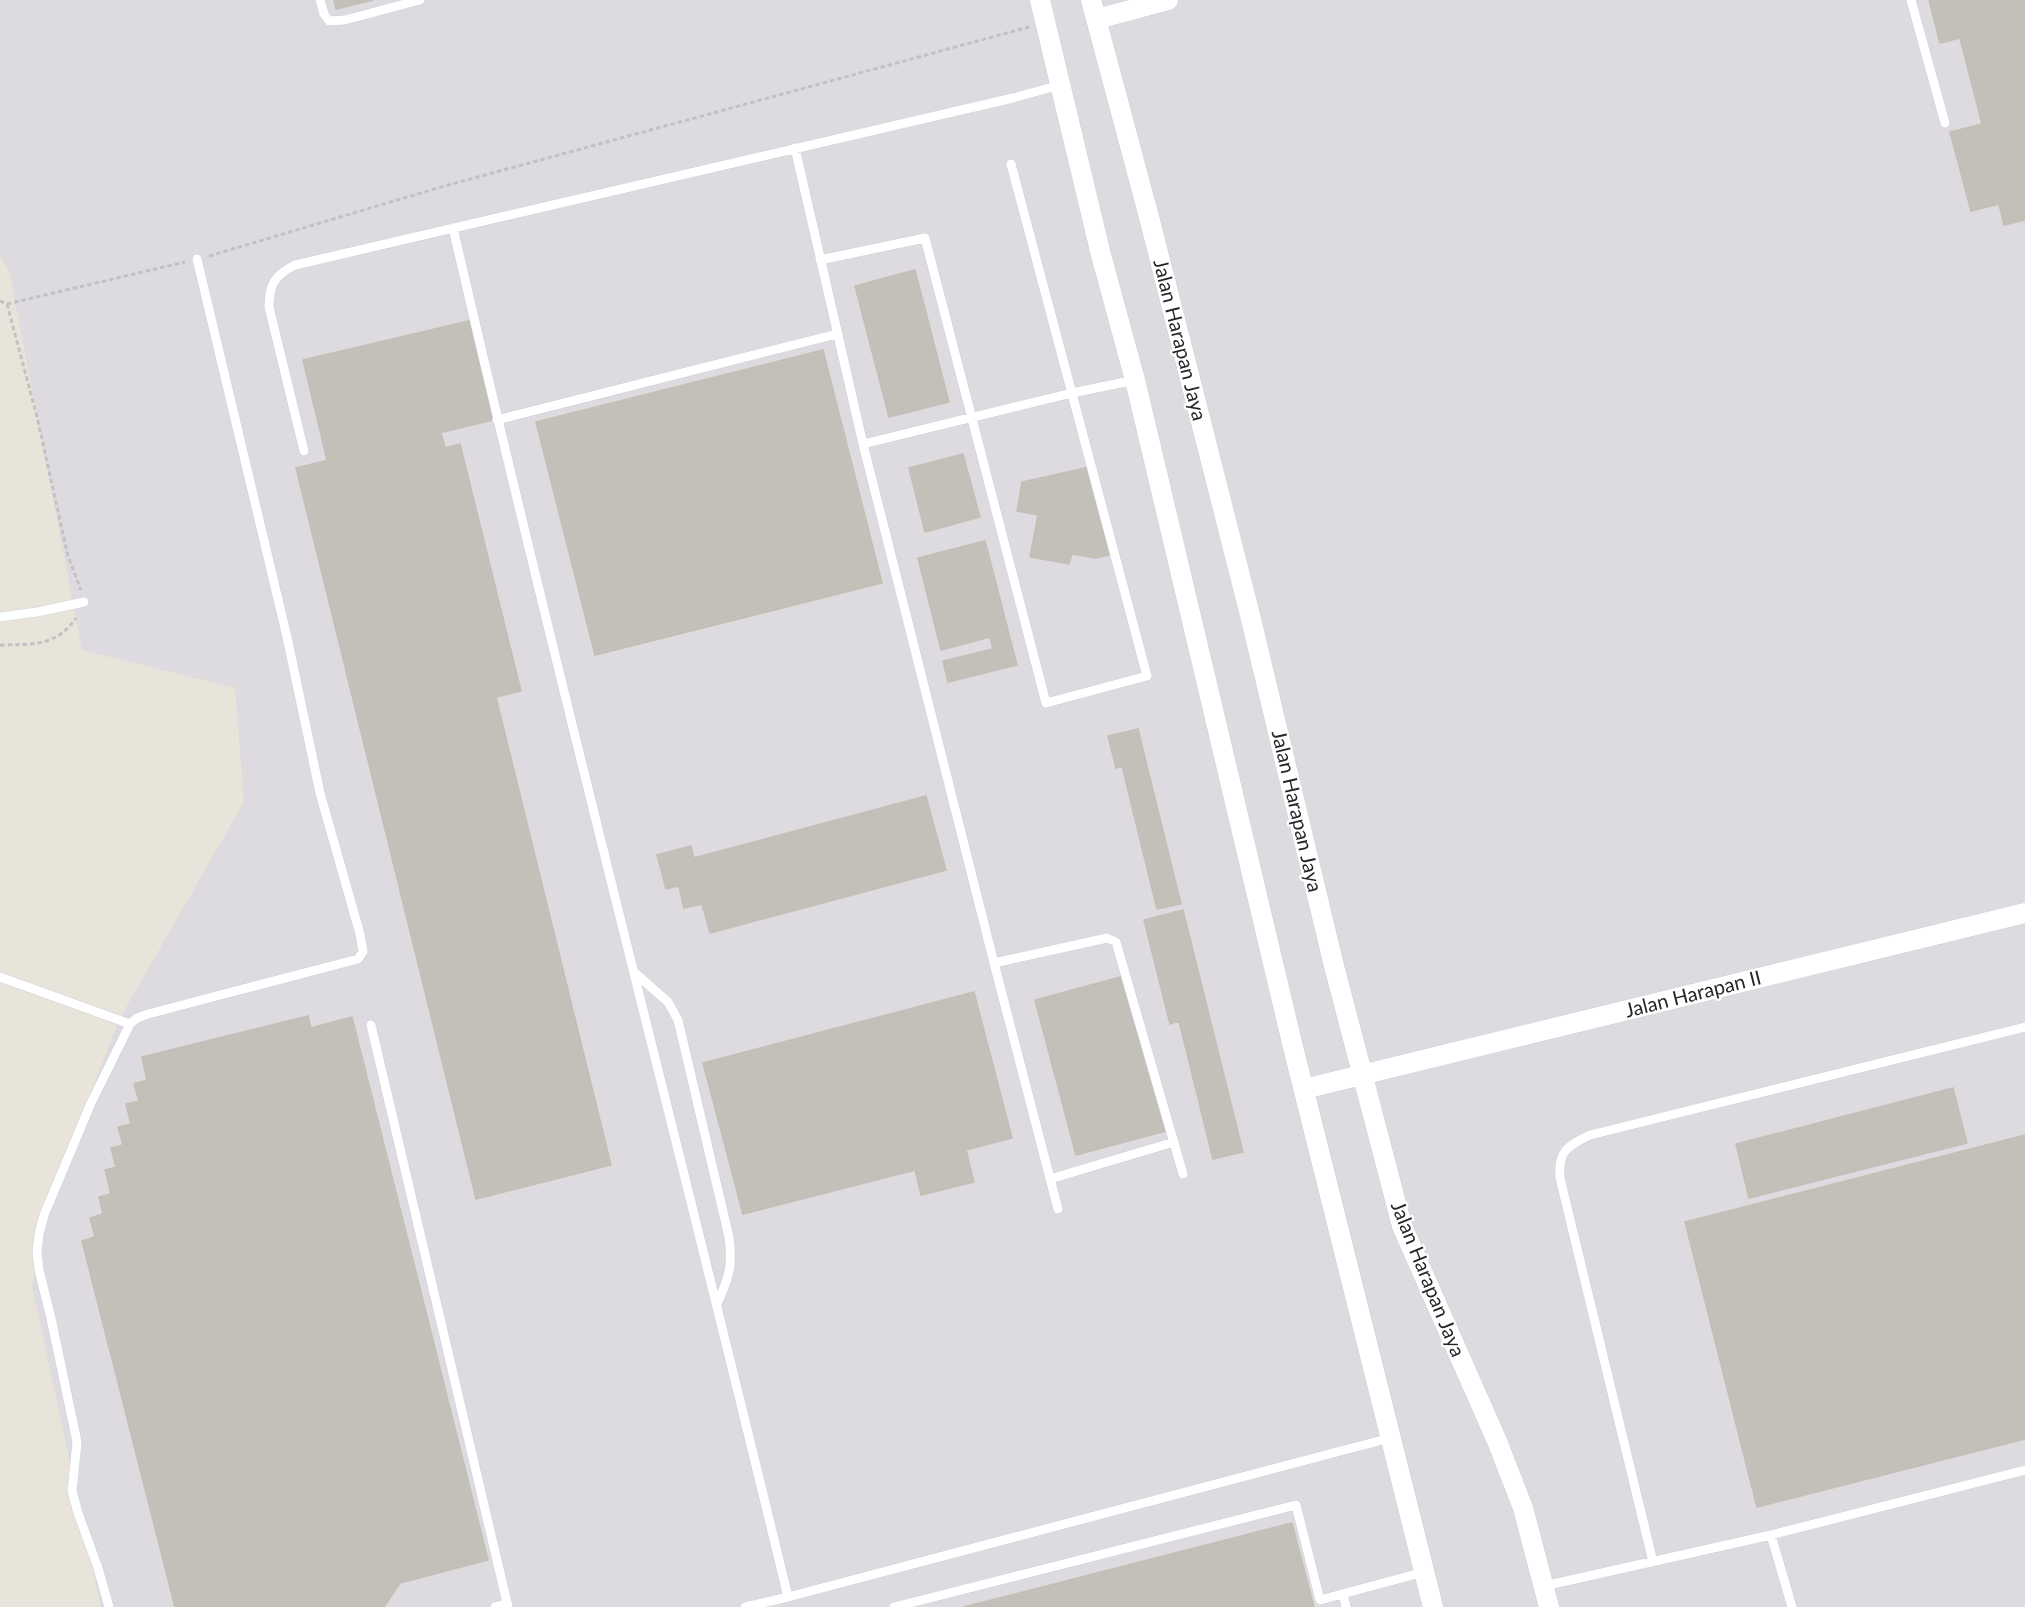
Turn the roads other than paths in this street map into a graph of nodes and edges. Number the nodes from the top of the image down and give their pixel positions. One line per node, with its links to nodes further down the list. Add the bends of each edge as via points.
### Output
1 (320, 0): 2 (lane, via 329,21 336,21)
2 (420, 0)
3 (1040, 0): 7 (street)
4 (1168, 0): 6 (street)
5 (1911, 0): 8 (lane)
6 (1094, 9): 30 (street, Jalan Harapan Jaya, via 1247,603)
7 (1060, 85): 9 (lane); 15 (street)
8 (1945, 123)
9 (795, 148): 11 (lane); 13 (lane)
10 (1011, 164): 16 (lane)
11 (453, 228): 18 (lane); 20 (lane, via 295,265 273,281 269,307)
12 (197, 259): 27 (lane, via 320,792 363,952 358,959 148,1014)
13 (820, 260): 14 (lane); 17 (lane, via 925,238)
14 (837, 334): 18 (lane); 19 (lane)
15 (1135, 380): 16 (lane); 31 (street)
16 (1072, 393): 17 (lane); 17 (lane, via 1147,676 1047,703)
17 (972, 419): 19 (lane)
18 (497, 420): 25 (lane)
19 (863, 444): 24 (lane)
20 (304, 451)
21 (84, 602): 22 (lane)
22 (0, 617)
23 (2025, 913): 30 (street, Jalan Harapan II)
24 (994, 963): 32 (lane, via 1107,938 1116,942); 34 (lane)
25 (635, 974): 36 (lane); 36 (lane, via 668,1002 678,1020 732,1257)
26 (0, 977): 27 (lane)
27 (130, 1024): 46 (lane, via 91,1103 44,1215 37,1252 77,1442 72,1491)
28 (371, 1025): 45 (lane)
29 (2025, 1027): 40 (lane, via 1590,1136 1568,1147 1559,1161 1560,1178)
30 (1362, 1076): 31 (street, Jalan Harapan II); 42 (street, Jalan Harapan Jaya, via 1402,1226 1497,1441 1523,1508)
31 (1304, 1089): 37 (street)
32 (1174, 1142): 33 (lane); 34 (lane)
33 (1183, 1174)
34 (1050, 1179): 35 (lane)
35 (1058, 1209)
36 (717, 1304): 44 (lane)
37 (1390, 1438): 41 (street); 44 (lane)
38 (2025, 1470): 39 (lane)
39 (1771, 1535): 40 (lane); 53 (lane)
40 (1653, 1562): 42 (lane)
41 (1424, 1572): 43 (lane); 51 (street)
42 (1544, 1586): 52 (street, Jalan Harapan Jaya)
43 (1343, 1594): 49 (lane, via 1320,1600 1296,1505); 50 (lane)
44 (788, 1597): 48 (lane)
45 (508, 1605): 47 (lane)
46 (109, 1607)
47 (495, 1607)
48 (745, 1607)
49 (894, 1607)
50 (1346, 1607)
51 (1433, 1607)
52 (1550, 1607)
53 (1791, 1607)

